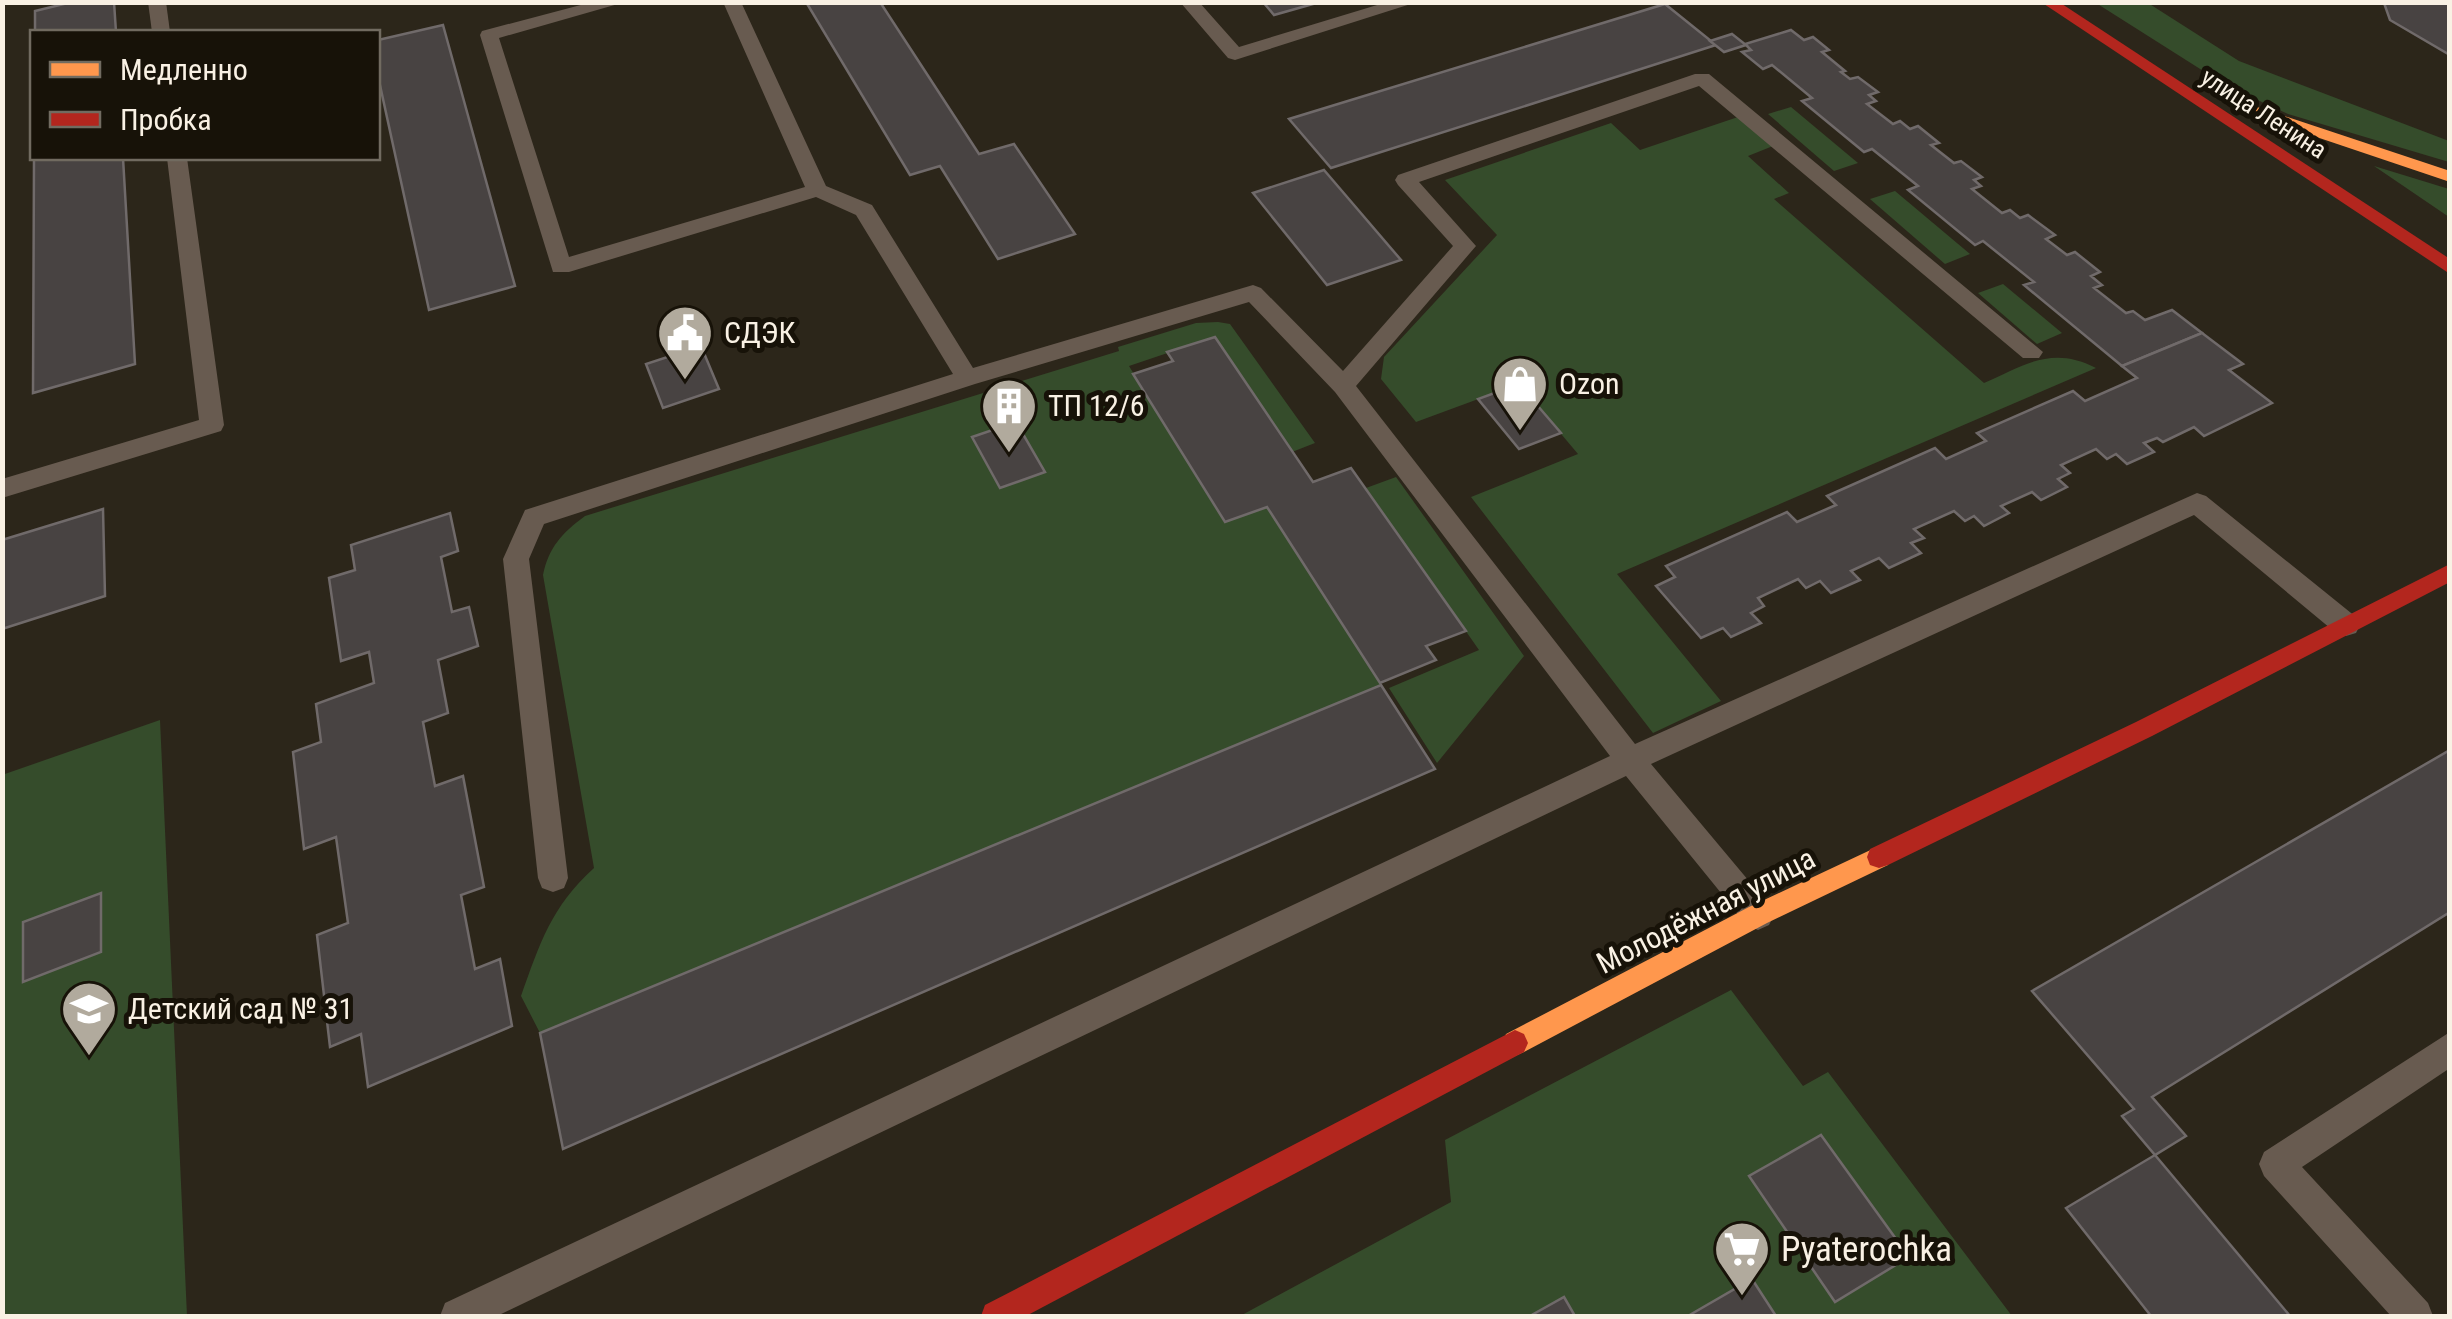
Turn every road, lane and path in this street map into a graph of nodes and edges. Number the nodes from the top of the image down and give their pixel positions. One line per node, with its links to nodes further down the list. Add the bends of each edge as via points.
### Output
1 (158, 2): 7 (lane)
2 (616, 2): 11 (lane, via 489,35 561,267)
3 (732, 2): 11 (lane)
4 (1189, 2): 5 (lane, via 1235,54)
5 (1408, 2)
6 (2048, 2): 8 (street, улица Ленина)
7 (161, 30)
8 (2167, 82): 10 (street); 12 (street, улица Ленина)
9 (178, 160): 16 (lane, via 212,425)
10 (2450, 177)
11 (817, 190): 14 (lane, via 864,210)
12 (2450, 268)
13 (2032, 352): 15 (lane, via 1702,78 1405,180 1465,246)
14 (967, 378): 15 (lane, via 1253,293); 20 (lane, via 534,517 516,559)
15 (1343, 386): 19 (lane)
16 (2, 489)
17 (2450, 572): 18 (street, Молодёжная улица)
18 (2346, 625): 19 (lane, via 2197,503); 21 (street, Молодёжная улица)
19 (1630, 760): 21 (lane); 23 (lane)
20 (553, 878)
21 (1758, 915): 24 (street, Молодёжная улица)
22 (2450, 1048): 25 (lane, via 2276,1164)
23 (458, 1316)
24 (996, 1316)
25 (2415, 1316)

